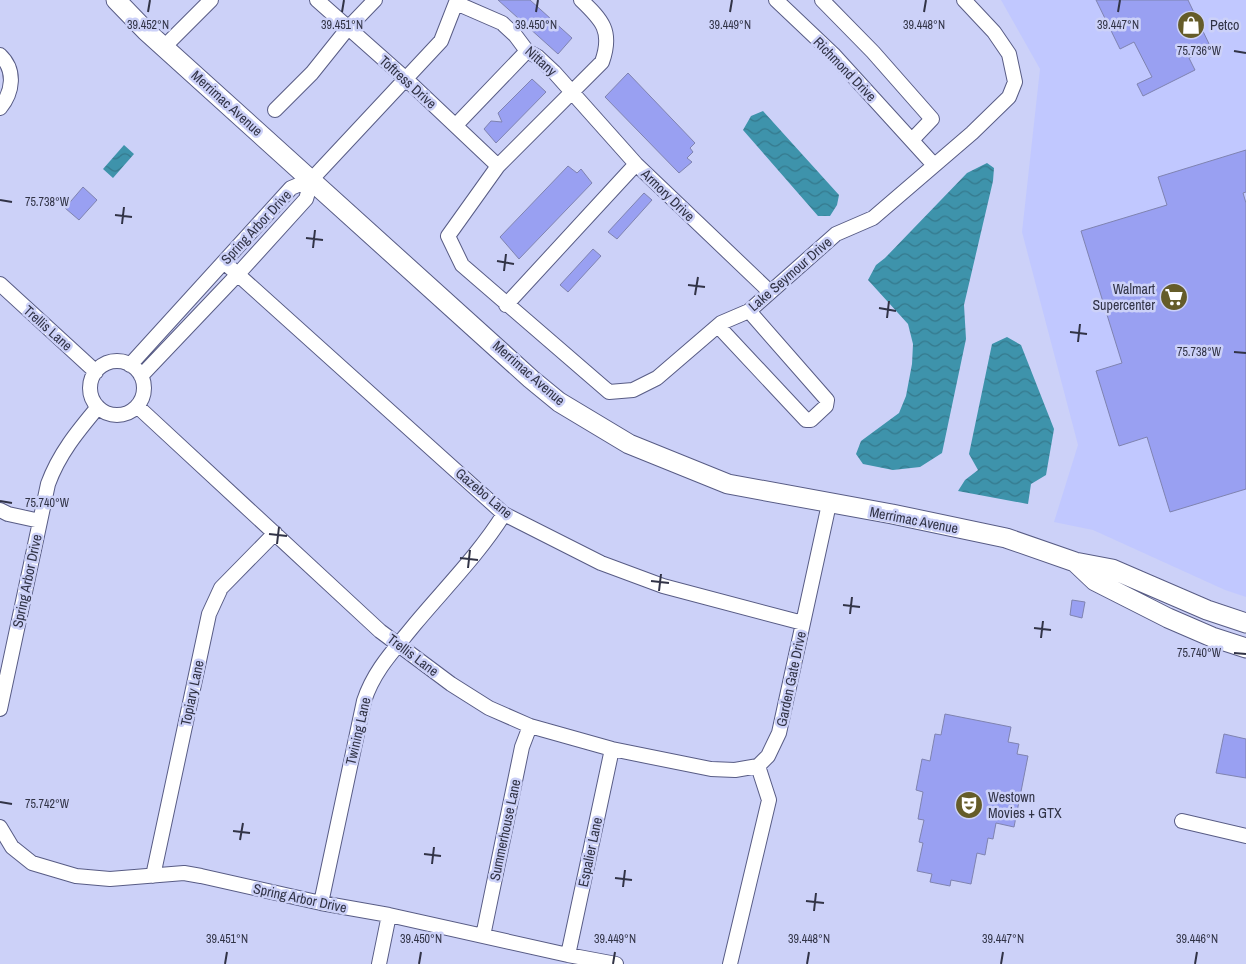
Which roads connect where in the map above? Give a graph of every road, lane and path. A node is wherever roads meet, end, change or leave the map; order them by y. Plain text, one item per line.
1 (116, 0) edge
2 (211, 0) edge
3 (317, 0) edge
4 (375, 0) edge
5 (581, 0) edge
6 (776, 0) edge
7 (822, 0) edge
8 (964, 0) edge
9 (457, 2) edge
10 (348, 28) junction
11 (164, 47) junction
12 (527, 51) junction
13 (0, 55) edge
14 (406, 79) junction
15 (572, 91) junction
16 (0, 108) edge
17 (275, 110) dead end
18 (456, 125) junction
19 (912, 140) junction
20 (636, 164) junction
21 (934, 165) junction
22 (498, 166) junction
23 (312, 180) junction
24 (224, 262) junction
25 (238, 274) junction
26 (0, 284) edge
27 (770, 292) junction
28 (506, 304) junction
29 (748, 311) junction
30 (718, 326) junction
31 (130, 364) junction
32 (96, 372) junction
33 (141, 376) junction
34 (137, 406) junction
35 (98, 407) junction
36 (829, 504) junction
37 (0, 510) edge
38 (504, 514) junction
39 (40, 522) junction
40 (275, 533) junction
41 (1075, 562) junction
42 (803, 623) junction
43 (1246, 623) edge
44 (398, 644) junction
45 (1246, 648) edge
46 (2, 695) edge
47 (0, 709) edge
48 (530, 726) junction
49 (612, 749) junction
50 (758, 766) junction
51 (1182, 821) dead end
52 (2, 835) edge
53 (1246, 836) edge
54 (153, 876) junction
55 (321, 903) junction
56 (389, 915) junction
57 (483, 936) junction
58 (568, 955) junction
59 (379, 964) edge
60 (616, 964) edge
61 (730, 964) edge

1 - 11 street, Merrimac Avenue
2 - 11 street
3 - 10 street, Toftress Drive
4 - 10 street
5 - 15 street, Lake Seymour Drive
6 - 19 street, Richmond Drive
7 - 19 street
8 - 21 street, Lake Seymour Drive
9 - 12 street, Nittany
9 - 14 street
10 - 14 street, Toftress Drive
10 - 17 street
11 - 23 street, Merrimac Avenue
12 - 15 street, Nittany
12 - 18 street
13 - 16 street
14 - 18 street, Toftress Drive
14 - 23 street
15 - 20 street, Armory Drive
15 - 22 street, Lake Seymour Drive
18 - 22 street, Toftress Drive
19 - 21 street, Richmond Drive
20 - 27 street, Armory Drive
20 - 28 street
21 - 27 street, Lake Seymour Drive
22 - 28 street, Lake Seymour Drive
23 - 24 street, Spring Arbor Drive
23 - 25 street, Spring Arbor Drive
23 - 36 street, Merrimac Avenue
24 - 25 street, Gazebo Lane
24 - 31 street, Spring Arbor Drive
25 - 33 street, Spring Arbor Drive
25 - 38 street, Gazebo Lane
26 - 32 street, Trellis Lane
27 - 29 street, Lake Seymour Drive
28 - 30 street, Lake Seymour Drive
29 - 30 street, Lake Seymour Drive
29 - 30 street
31 - 32 street
31 - 33 street
32 - 35 street
33 - 34 street
34 - 35 street
34 - 40 street, Trellis Lane
35 - 39 street, Spring Arbor Drive
36 - 41 street, Merrimac Avenue
36 - 42 street, Garden Gate Drive
37 - 39 street
38 - 42 street, Gazebo Lane
38 - 44 street, Twining Lane
39 - 46 street, Spring Arbor Drive
40 - 44 street, Trellis Lane
40 - 54 street, Topiary Lane
41 - 43 street, Merrimac Avenue
41 - 45 street, Merrimac Avenue
42 - 50 street, Garden Gate Drive
44 - 48 street, Trellis Lane
44 - 55 street, Twining Lane
46 - 47 street, Spring Arbor Drive
48 - 49 street, Trellis Lane
48 - 57 street, Summerhouse Lane
49 - 50 street, Trellis Lane
49 - 58 street, Espalier Lane
50 - 61 street
51 - 53 street
52 - 54 street, Spring Arbor Drive
54 - 55 street, Spring Arbor Drive
55 - 56 street, Spring Arbor Drive
56 - 57 street, Spring Arbor Drive
56 - 59 street
57 - 58 street, Spring Arbor Drive
58 - 60 street, Spring Arbor Drive

